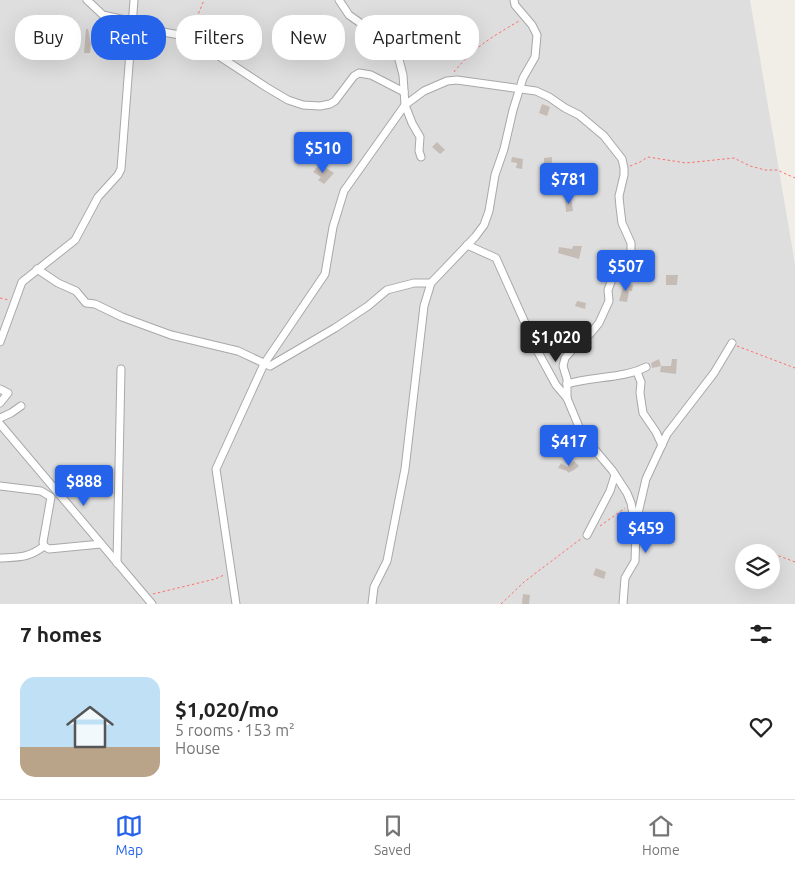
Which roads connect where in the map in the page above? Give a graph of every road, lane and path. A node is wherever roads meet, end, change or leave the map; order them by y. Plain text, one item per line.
1 (87, 0) edge
2 (134, 0) edge
3 (204, 0) edge
4 (339, 0) edge
5 (514, 0) edge
6 (103, 15) edge
7 (133, 15) edge
8 (198, 15) edge
9 (524, 16) junction
10 (129, 60) edge
11 (225, 60) edge
12 (447, 81) junction
13 (519, 89) junction
14 (404, 92) junction
15 (405, 105) junction
16 (421, 157) dead end
17 (624, 168) junction
18 (795, 178) edge
19 (467, 245) junction
20 (37, 269) junction
21 (431, 282) junction
22 (0, 342) edge
23 (732, 344) joint
24 (264, 364) junction
25 (646, 367) dead end
26 (795, 368) edge
27 (121, 370) dead end
28 (638, 372) junction
29 (567, 384) junction
30 (0, 389) edge
31 (567, 398) junction
32 (0, 403) edge
33 (21, 406) dead end
34 (0, 418) edge
35 (0, 424) edge
36 (662, 445) junction
37 (615, 475) junction
38 (0, 486) edge
39 (631, 504) junction
40 (636, 525) junction
41 (587, 535) junction
42 (101, 544) junction
43 (44, 546) junction
44 (780, 556) edge
45 (0, 558) edge
46 (795, 562) edge
47 (117, 563) junction
48 (231, 571) junction
49 (145, 596) junction
50 (152, 604) edge
51 (236, 604) edge
52 (372, 604) edge
53 (501, 604) edge
54 (623, 604) edge

1 - 6 street
2 - 7 street
3 - 8 path
4 - 14 street
5 - 9 street
9 - 12 path
9 - 13 street
10 - 20 street
11 - 14 street
12 - 13 street
12 - 15 street
13 - 17 street
13 - 19 street
14 - 15 street
15 - 16 street
15 - 24 street
17 - 18 path
17 - 29 street
19 - 21 street
19 - 31 street
20 - 22 street
20 - 24 street
21 - 24 street
21 - 52 street
23 - 26 path
23 - 36 street
24 - 48 street
25 - 28 street
27 - 47 street
28 - 29 street
28 - 36 street
29 - 31 street
30 - 32 street
31 - 37 street
33 - 34 street
35 - 42 street
36 - 40 street
37 - 39 street
37 - 41 street
38 - 43 street
39 - 40 street
39 - 41 path
40 - 54 street
41 - 53 path
42 - 43 street
42 - 47 street
43 - 45 street
44 - 46 path
47 - 49 street
48 - 49 path
48 - 51 street
49 - 50 street

